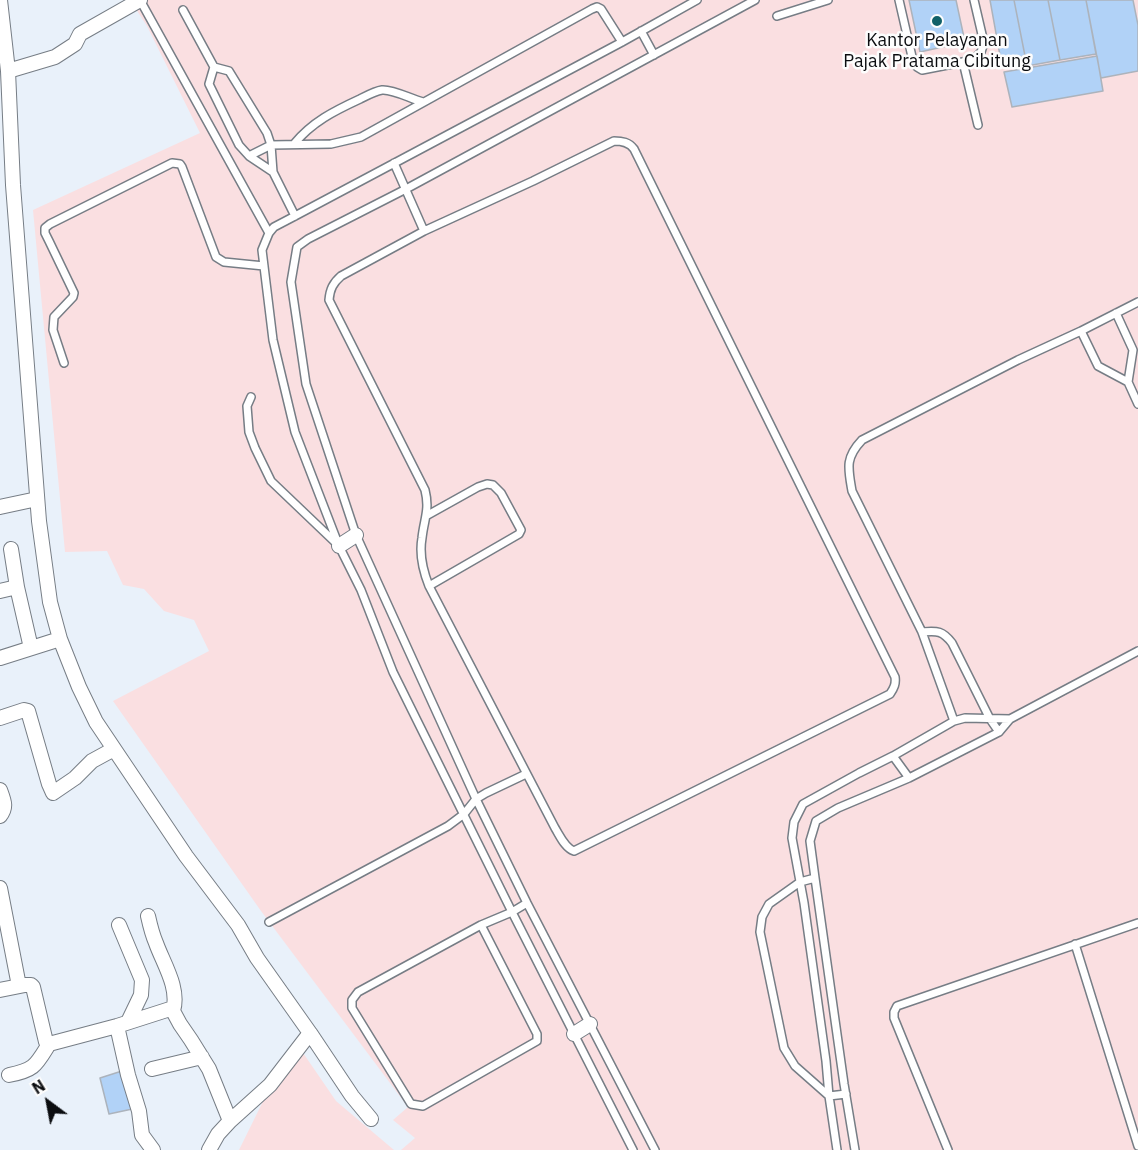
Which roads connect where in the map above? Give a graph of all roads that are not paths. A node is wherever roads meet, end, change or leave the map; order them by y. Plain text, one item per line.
1 (0, 0) edge
2 (140, 0) edge
3 (698, 0) edge
4 (755, 0) edge
5 (828, 0) edge
6 (899, 0) edge
7 (974, 0) edge
8 (183, 10) dead end
9 (777, 16) dead end
10 (641, 31) junction
11 (622, 42) junction
12 (654, 55) junction
13 (963, 62) junction
14 (214, 67) junction
15 (8, 71) junction
16 (423, 102) junction
17 (978, 125) dead end
18 (294, 144) junction
19 (270, 145) junction
20 (249, 156) junction
21 (394, 163) junction
22 (273, 172) junction
23 (406, 189) junction
24 (295, 216) junction
25 (424, 231) junction
26 (269, 233) junction
27 (264, 266) junction
28 (1138, 302) edge
29 (1116, 313) junction
30 (1081, 331) junction
31 (64, 363) dead end
32 (1128, 382) junction
33 (251, 397) dead end
34 (1138, 404) edge
35 (37, 499) junction
36 (0, 507) edge
37 (426, 516) junction
38 (356, 535) junction
39 (339, 546) junction
40 (11, 549) dead end
41 (429, 586) junction
42 (17, 587) junction
43 (0, 591) edge
44 (922, 632) junction
45 (60, 639) junction
46 (31, 648) junction
47 (1138, 651) edge
48 (0, 658) edge
49 (0, 718) edge
50 (990, 719) junction
51 (1010, 719) junction
52 (954, 721) junction
53 (999, 732) junction
54 (114, 749) junction
55 (893, 756) junction
56 (526, 774) junction
57 (909, 778) junction
58 (0, 790) edge
59 (476, 799) junction
60 (464, 814) junction
61 (0, 816) edge
62 (815, 878) junction
63 (800, 882) junction
64 (0, 888) edge
65 (527, 903) junction
66 (512, 912) junction
67 (148, 916) dead end
68 (269, 922) dead end
69 (1138, 923) edge
70 (119, 925) dead end
71 (481, 925) junction
72 (1075, 944) junction
73 (19, 986) junction
74 (0, 990) edge
75 (173, 1011) junction
76 (123, 1024) junction
77 (590, 1024) junction
78 (309, 1033) junction
79 (574, 1034) junction
80 (49, 1044) junction
81 (202, 1057) junction
82 (152, 1069) dead end
83 (9, 1075) dead end
84 (846, 1094) junction
85 (829, 1096) junction
86 (371, 1119) dead end
87 (230, 1120) junction
88 (1138, 1146) edge
89 (153, 1150) edge
90 (209, 1150) edge
91 (633, 1150) edge
92 (655, 1150) edge
93 (837, 1150) edge
94 (855, 1150) edge
95 (948, 1150) edge

1 - 15 street
2 - 15 street
2 - 26 lane
3 - 10 lane
4 - 12 lane
5 - 9 lane
6 - 13 lane
7 - 13 lane
8 - 14 lane
10 - 11 lane
10 - 12 lane
11 - 16 lane
11 - 21 lane
12 - 23 lane
13 - 17 lane
14 - 19 lane
14 - 20 lane
15 - 35 street
16 - 18 lane
16 - 18 lane
18 - 19 lane
19 - 20 lane
19 - 22 lane
20 - 22 lane
21 - 23 lane
21 - 24 lane
22 - 24 lane
23 - 25 lane
23 - 38 lane
24 - 26 lane
25 - 37 lane
25 - 56 lane
26 - 27 lane
27 - 31 lane
27 - 39 lane
28 - 29 lane
29 - 30 lane
29 - 32 lane
30 - 32 lane
30 - 44 lane
32 - 34 lane
33 - 39 lane
35 - 36 street
35 - 45 street
37 - 41 lane
37 - 41 lane
38 - 39 street
38 - 59 lane
39 - 60 lane
40 - 42 street
41 - 56 lane
42 - 43 street
42 - 46 street
44 - 50 lane
44 - 52 lane
45 - 46 street
45 - 54 street
46 - 48 street
47 - 51 lane
49 - 54 street
50 - 51 lane
50 - 52 lane
50 - 53 lane
51 - 53 lane
52 - 55 lane
53 - 57 lane
54 - 78 street
55 - 57 lane
55 - 63 lane
56 - 59 lane
57 - 62 lane
58 - 61 street
59 - 60 lane
59 - 65 lane
60 - 66 lane
60 - 68 lane
62 - 63 lane
62 - 84 lane
63 - 85 lane
63 - 85 lane
64 - 73 street
65 - 66 lane
65 - 77 lane
66 - 71 lane
66 - 79 lane
67 - 75 street
69 - 72 lane
70 - 76 street
71 - 71 lane
72 - 88 lane
72 - 95 lane
73 - 74 street
73 - 80 street
75 - 76 street
75 - 81 street
76 - 80 street
76 - 89 street
77 - 79 street
77 - 92 lane
78 - 86 street
78 - 87 street
79 - 91 lane
80 - 83 street
81 - 82 street
81 - 87 street
84 - 85 lane
84 - 94 lane
85 - 93 lane
87 - 90 street

